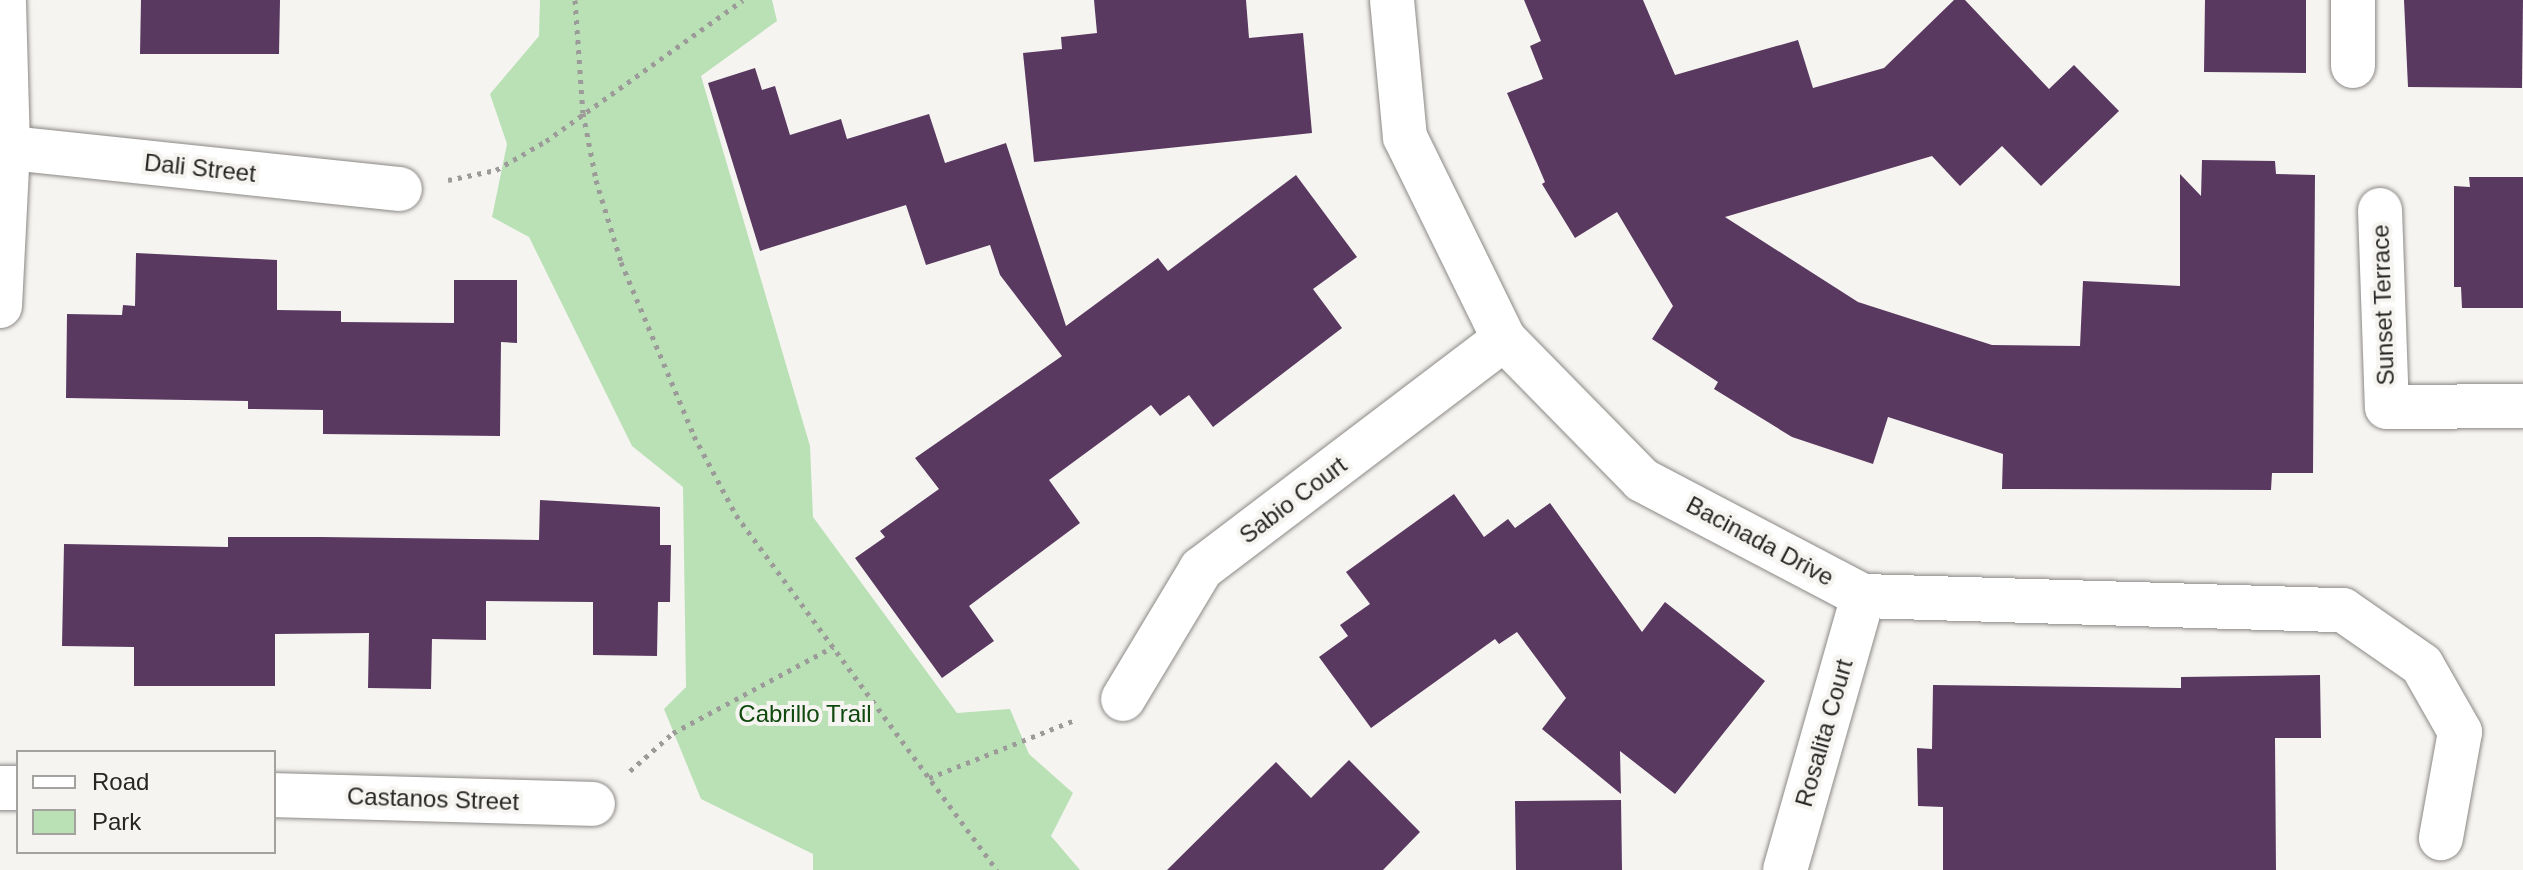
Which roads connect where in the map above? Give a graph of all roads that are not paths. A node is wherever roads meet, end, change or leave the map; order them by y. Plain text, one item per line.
1 (4, 0) edge
2 (1392, 0) edge
3 (2353, 0) edge
4 (2353, 66) dead end
5 (4, 147) edge
6 (400, 189) road end
7 (2380, 210) dead end
8 (0, 306) edge
9 (1504, 339) junction
10 (2523, 406) edge
11 (1863, 596) junction
12 (1123, 699) road end
13 (276, 795) edge
14 (593, 804) road end
15 (2441, 838) dead end
16 (1785, 870) edge

1 - 5 street
2 - 9 street, Bacinada Drive
3 - 4 street
5 - 6 street, Dali Street
5 - 8 street
7 - 10 street, Sunset Terrace
9 - 11 street, Bacinada Drive
9 - 12 street, Sabio Court
11 - 15 street, Bacinada Drive
11 - 16 street, Rosalita Court
13 - 14 street, Castanos Street

